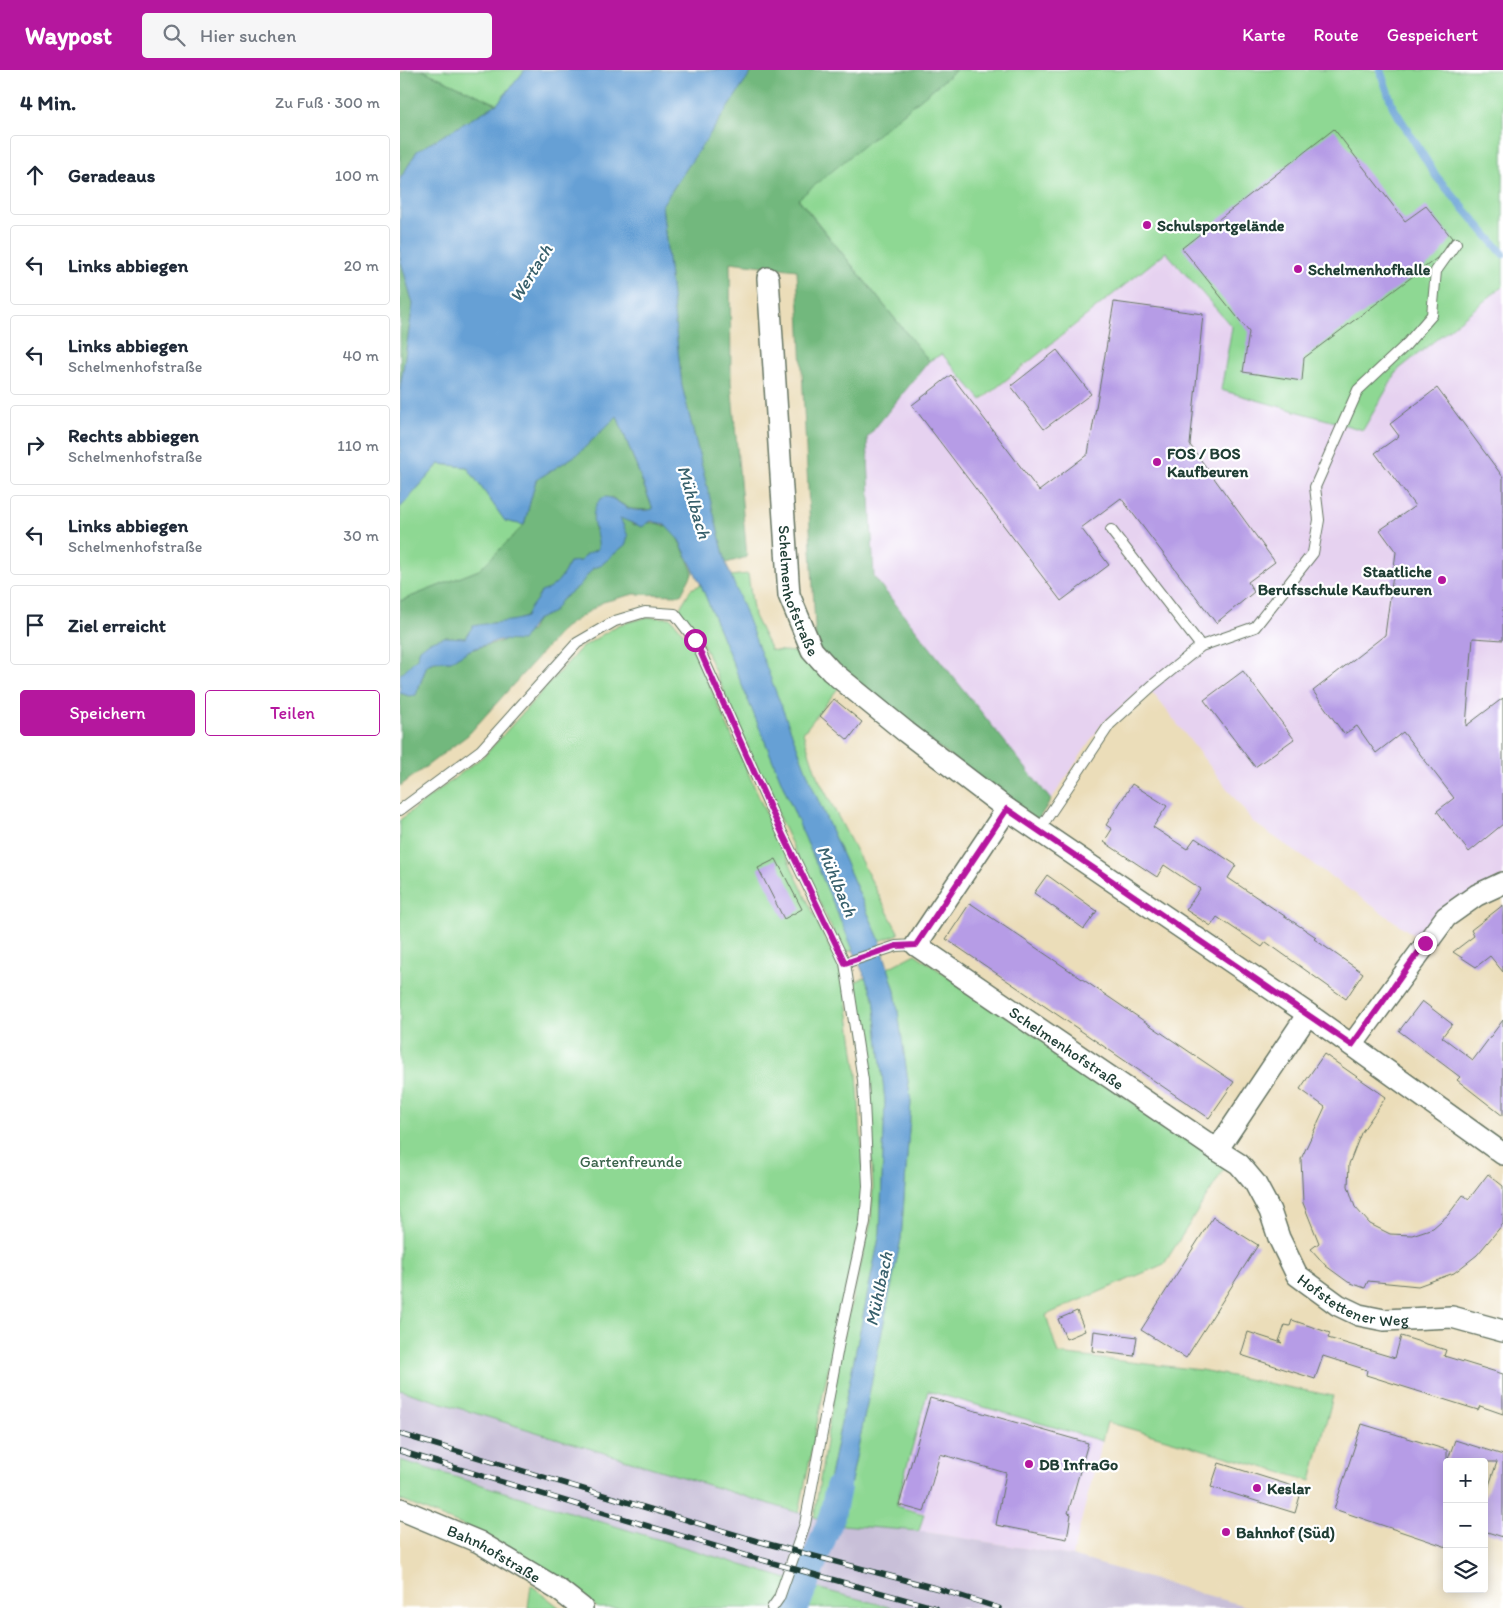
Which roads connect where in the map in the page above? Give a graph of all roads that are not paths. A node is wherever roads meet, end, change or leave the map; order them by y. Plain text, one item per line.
1 (1456, 243) dead end
2 (768, 278) dead end
3 (1111, 530) dead end
4 (1201, 646) junction
5 (1007, 809) junction
6 (400, 810) edge
7 (1039, 830) junction
8 (1503, 883) edge
9 (906, 946) junction
10 (845, 963) junction
11 (1308, 1014) junction
12 (1352, 1045) junction
13 (1217, 1150) junction
14 (1503, 1154) edge
15 (1503, 1331) edge
16 (400, 1509) edge
17 (582, 1608) edge
18 (772, 1608) edge

1 - 4 lane
2 - 5 street, Schelmenhofstraße
3 - 4 lane
4 - 7 lane
5 - 7 street, Schelmenhofstraße
5 - 9 street
6 - 10 lane
7 - 11 street, Schelmenhofstraße
8 - 12 street
9 - 10 lane
9 - 13 street, Schelmenhofstraße
10 - 18 lane
11 - 12 street, Schelmenhofstraße
11 - 13 street
12 - 14 street, Schelmenhofstraße
13 - 15 street, Hofstettener Weg
16 - 17 street, Bahnhofstraße

